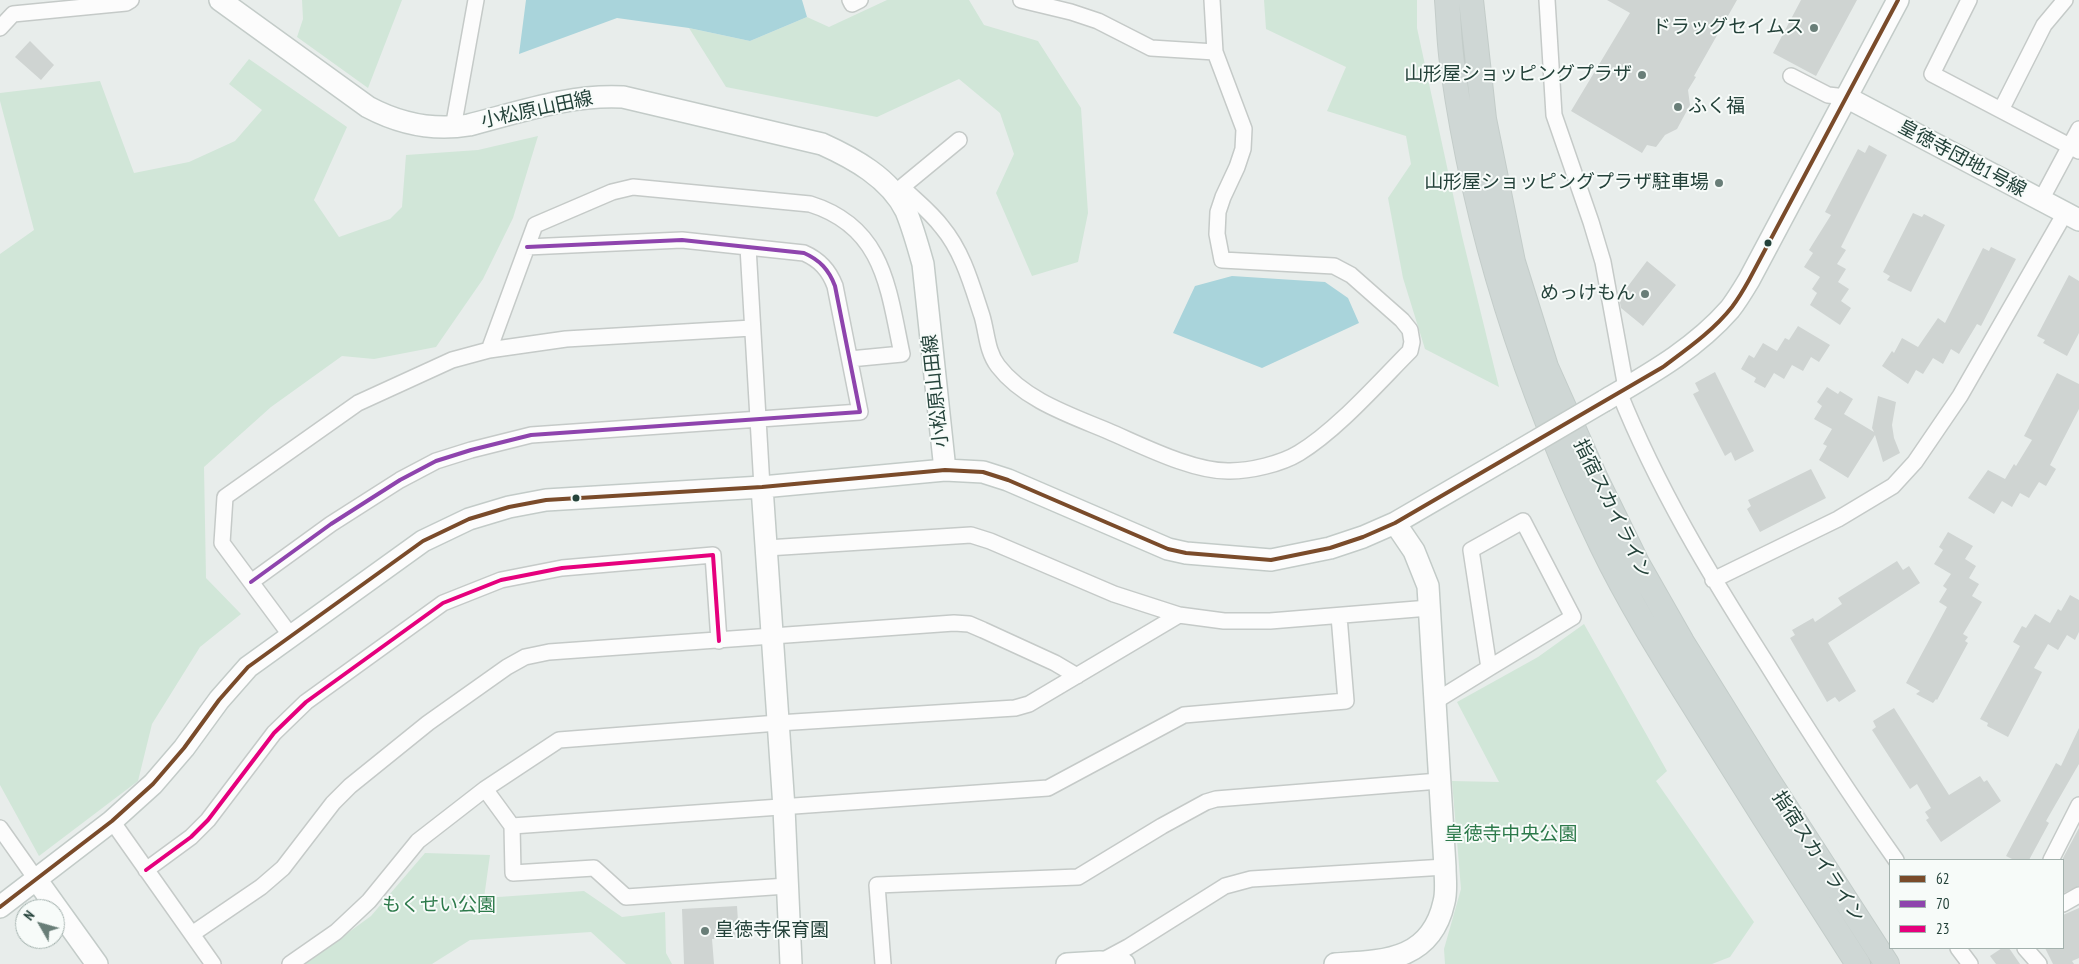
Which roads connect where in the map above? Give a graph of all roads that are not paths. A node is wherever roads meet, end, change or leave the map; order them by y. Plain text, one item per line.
1 (131, 0) edge
2 (220, 0) edge
3 (476, 0) edge
4 (850, 0) edge
5 (860, 0) edge
6 (1021, 0) edge
7 (1212, 0) edge
8 (1447, 0) edge
9 (1471, 0) edge
10 (1547, 0) edge
11 (1898, 0) edge
12 (1969, 0) edge
13 (2065, 0) edge
14 (0, 28) edge
15 (1215, 52) junction
16 (1791, 76) dead end
17 (1846, 98) junction
18 (2001, 110) junction
19 (453, 128) junction
20 (2079, 129) edge
21 (959, 140) dead end
22 (2074, 149) edge
23 (897, 190) junction
24 (2040, 200) junction
25 (2072, 217) edge
26 (527, 247) junction
27 (748, 247) junction
28 (752, 328) junction
29 (489, 350) junction
30 (850, 359) junction
31 (1616, 394) junction
32 (758, 419) junction
33 (944, 470) junction
34 (762, 487) junction
35 (1395, 523) junction
36 (767, 548) junction
37 (1713, 580) junction
38 (251, 582) junction
39 (1429, 608) junction
40 (1179, 615) junction
41 (1339, 616) junction
42 (291, 636) junction
43 (773, 636) junction
44 (719, 641) junction
45 (1489, 668) junction
46 (1076, 676) junction
47 (1434, 702) junction
48 (778, 723) junction
49 (1440, 781) junction
50 (485, 789) junction
51 (2079, 805) edge
52 (784, 808) junction
53 (112, 821) junction
54 (512, 826) junction
55 (0, 828) edge
56 (1895, 859) edge
57 (2052, 859) edge
58 (1445, 867) junction
59 (146, 870) junction
60 (36, 879) junction
61 (788, 886) junction
62 (2079, 895) edge
63 (2064, 903) edge
64 (0, 907) edge
65 (192, 934) junction
66 (1959, 949) edge
67 (2026, 949) edge
68 (1100, 962) junction
69 (97, 964) edge
70 (213, 964) edge
71 (290, 964) edge
72 (791, 964) edge
73 (883, 964) edge
74 (1067, 964) edge
75 (1124, 964) edge
76 (1335, 964) edge
77 (1858, 964) edge
78 (1887, 964) edge
79 (1970, 964) edge
80 (2039, 964) edge

1 - 14 street
2 - 19 street, 小松原山田線
3 - 19 street
4 - 5 street
6 - 15 street
7 - 15 street
8 - 77 main road, 指宿スカイライン
9 - 78 main road, 指宿スカイライン
10 - 31 street
11 - 17 street, 小松原山田線
12 - 18 street
13 - 18 street
15 - 23 street
16 - 17 street
17 - 24 street, 皇徳寺団地1号線
17 - 31 street, 小松原山田線
18 - 22 street
19 - 23 street, 小松原山田線
20 - 22 street
21 - 23 street
22 - 24 street
23 - 33 street, 小松原山田線
24 - 25 street, 皇徳寺団地1号線
25 - 37 street
26 - 27 street
26 - 29 street
26 - 30 street
27 - 28 street
27 - 30 street
28 - 29 street
28 - 32 street
29 - 38 street
30 - 32 street
31 - 35 street, 小松原山田線, bridge
31 - 37 street
32 - 34 street
32 - 38 street
33 - 34 street
33 - 35 street, 小松原山田線
34 - 36 street
34 - 42 street
35 - 39 street
36 - 40 street
36 - 43 street
37 - 56 street
38 - 42 street
39 - 41 street
39 - 47 street
40 - 41 street
40 - 46 street
41 - 52 street
42 - 53 street
43 - 44 street
43 - 46 street
43 - 48 street
44 - 59 street
44 - 65 street
45 - 45 street
45 - 47 street
46 - 48 street
47 - 49 street
48 - 50 street
48 - 52 street
49 - 58 street
49 - 73 street
50 - 54 street
50 - 71 street
51 - 57 street
52 - 54 street
52 - 61 street
53 - 59 street
53 - 60 street
54 - 61 street
55 - 60 street
58 - 68 street
58 - 76 street
59 - 65 street
60 - 64 street
60 - 69 street
61 - 72 street
62 - 63 street
65 - 70 street
66 - 79 street
67 - 80 street
68 - 74 street
68 - 75 street

